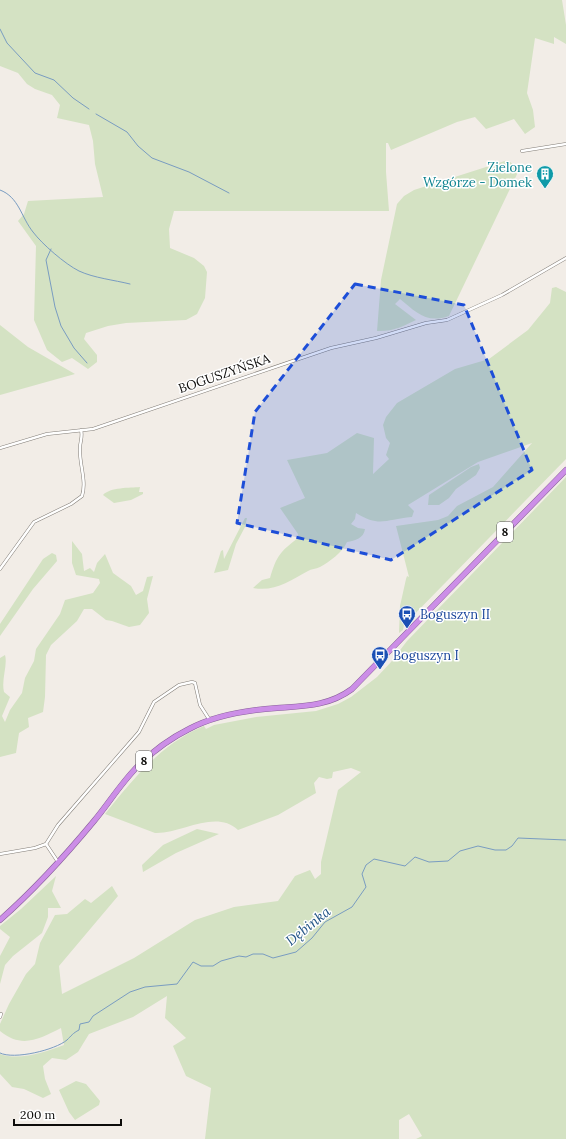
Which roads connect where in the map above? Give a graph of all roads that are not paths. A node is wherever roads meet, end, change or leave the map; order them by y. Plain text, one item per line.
1 (566, 144) edge
2 (522, 151) dead end
3 (566, 258) edge
4 (81, 430) junction
5 (0, 448) edge
6 (566, 470) edge
7 (0, 569) edge
8 (209, 720) junction
9 (46, 844) junction
10 (0, 854) edge
11 (58, 862) junction
12 (0, 920) edge

1 - 2 street
3 - 4 street, BOGUSZYŃSKA
4 - 5 street, BOGUSZYŃSKA
4 - 7 street
6 - 8 highway, 8
8 - 9 street
8 - 11 highway, 8
9 - 10 street
9 - 11 street
11 - 12 highway, 8

